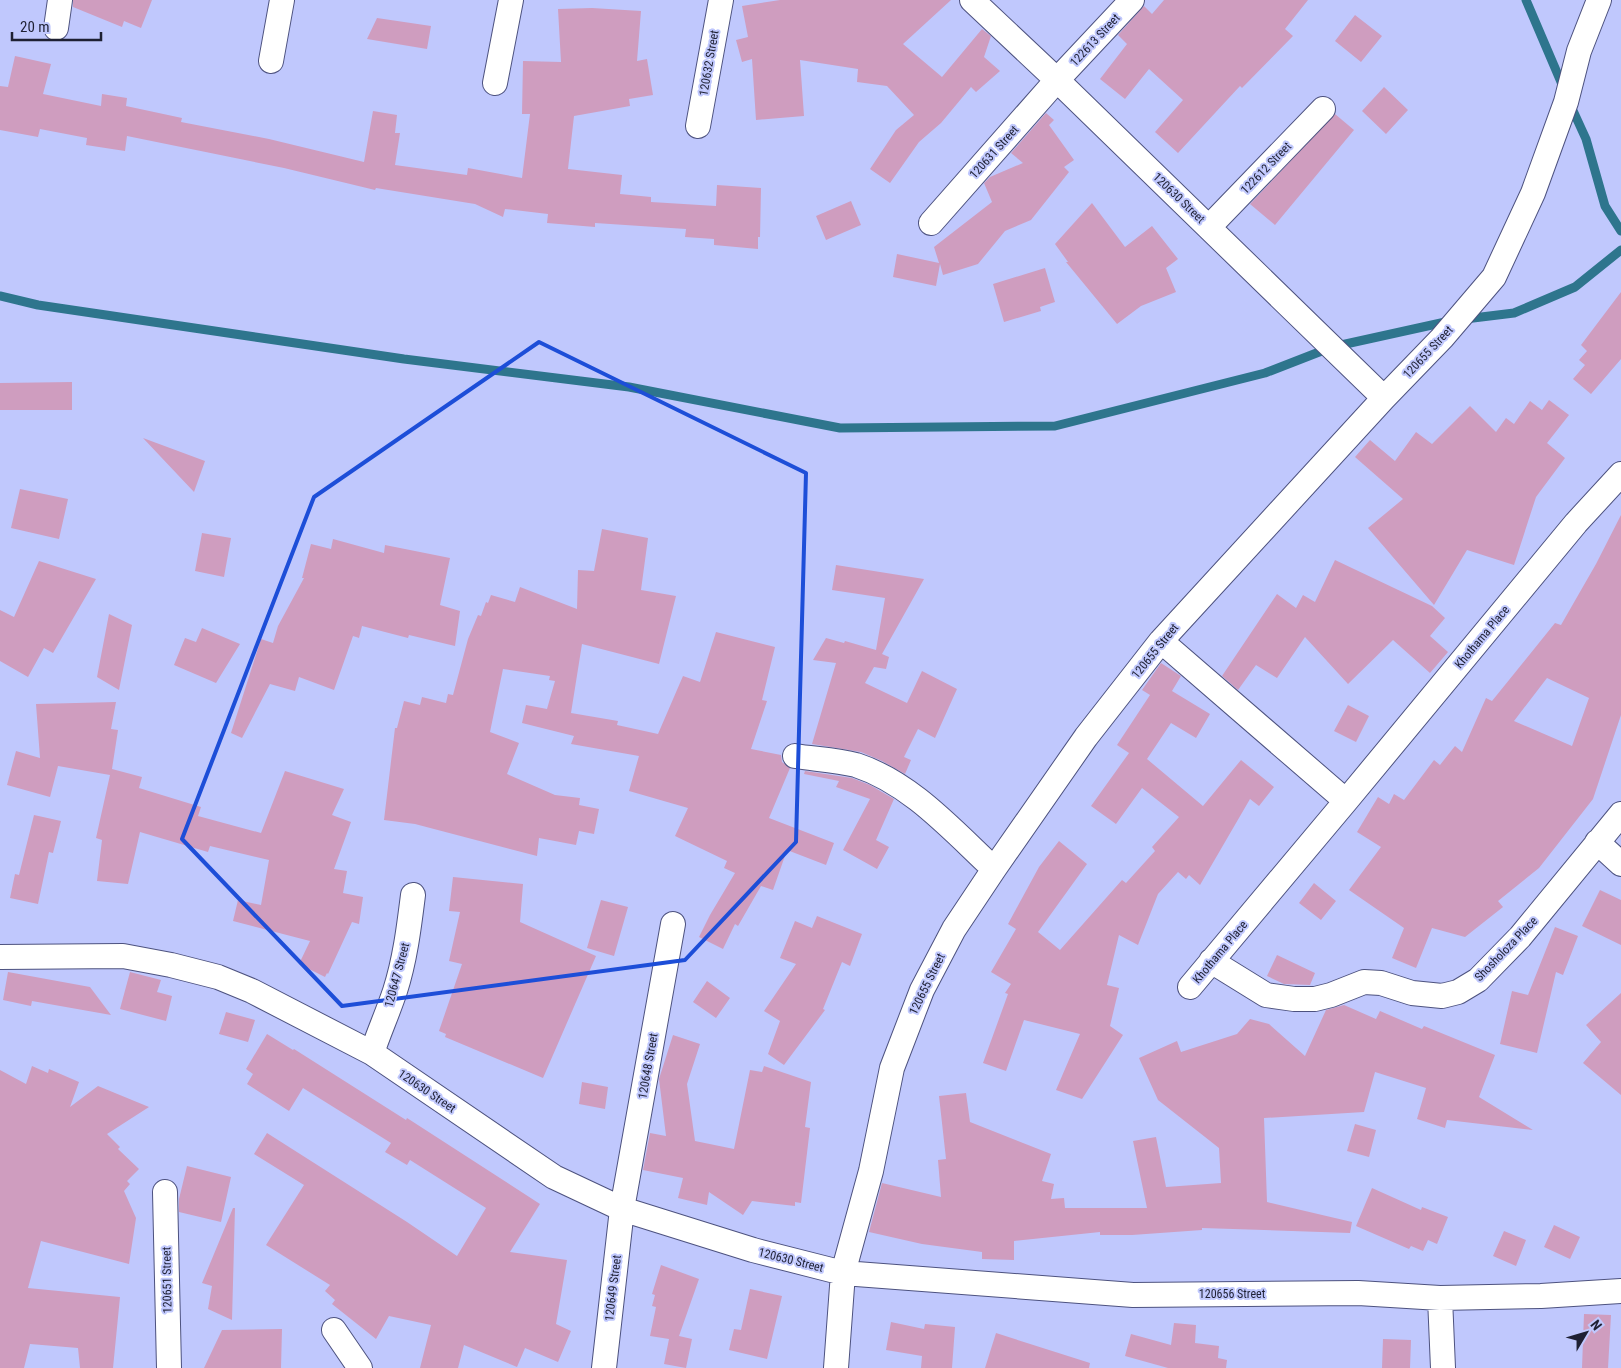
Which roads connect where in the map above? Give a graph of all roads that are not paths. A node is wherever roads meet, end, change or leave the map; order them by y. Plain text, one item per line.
1 (60, 0) edge
2 (282, 0) edge
3 (511, 0) edge
4 (721, 0) edge
5 (972, 0) edge
6 (1132, 0) edge
7 (1599, 0) edge
8 (56, 28) dead end
9 (271, 61) dead end
10 (1057, 80) junction
11 (495, 83) dead end
12 (1323, 109) dead end
13 (698, 126) dead end
14 (931, 223) dead end
15 (1209, 227) junction
16 (1384, 398) junction
17 (1621, 474) edge
18 (1161, 641) junction
19 (795, 756) dead end
20 (1346, 801) junction
21 (1621, 814) edge
22 (1597, 842) junction
23 (1621, 864) edge
24 (994, 868) junction
25 (413, 895) dead end
26 (673, 924) dead end
27 (0, 957) edge
28 (1211, 962) junction
29 (1190, 987) dead end
30 (372, 1053) junction
31 (166, 1192) dead end
32 (622, 1209) junction
33 (843, 1273) junction
34 (1621, 1291) edge
35 (1440, 1298) junction
36 (334, 1330) dead end
37 (169, 1368) edge
38 (360, 1368) edge
39 (604, 1368) edge
40 (836, 1368) edge
41 (1443, 1368) edge

1 - 8 street
2 - 9 street
3 - 11 street
4 - 13 street, 120632 Street
5 - 10 street, 120630 Street
6 - 10 street, 122613 Street
7 - 16 street, 120655 Street
10 - 14 street, 120631 Street
10 - 15 street, 120630 Street
12 - 15 street, 122612 Street
15 - 16 street, 120630 Street
16 - 18 street, 120655 Street
17 - 20 street, Khothama Place
18 - 20 street
18 - 24 street, 120655 Street
19 - 24 street
20 - 28 street, Khothama Place
21 - 22 street, Shosholoza Place
22 - 23 street
22 - 28 street, Shosholoza Place
24 - 33 street, 120655 Street
25 - 30 street, 120647 Street
26 - 32 street, 120648 Street
27 - 30 street, 120630 Street
28 - 29 street, Khothama Place
30 - 32 street, 120630 Street
31 - 37 street, 120651 Street
32 - 33 street, 120630 Street
32 - 39 street, 120649 Street
33 - 35 street, 120656 Street
33 - 40 street, 120655 Street
34 - 35 street, 120656 Street
35 - 41 street
36 - 38 street

